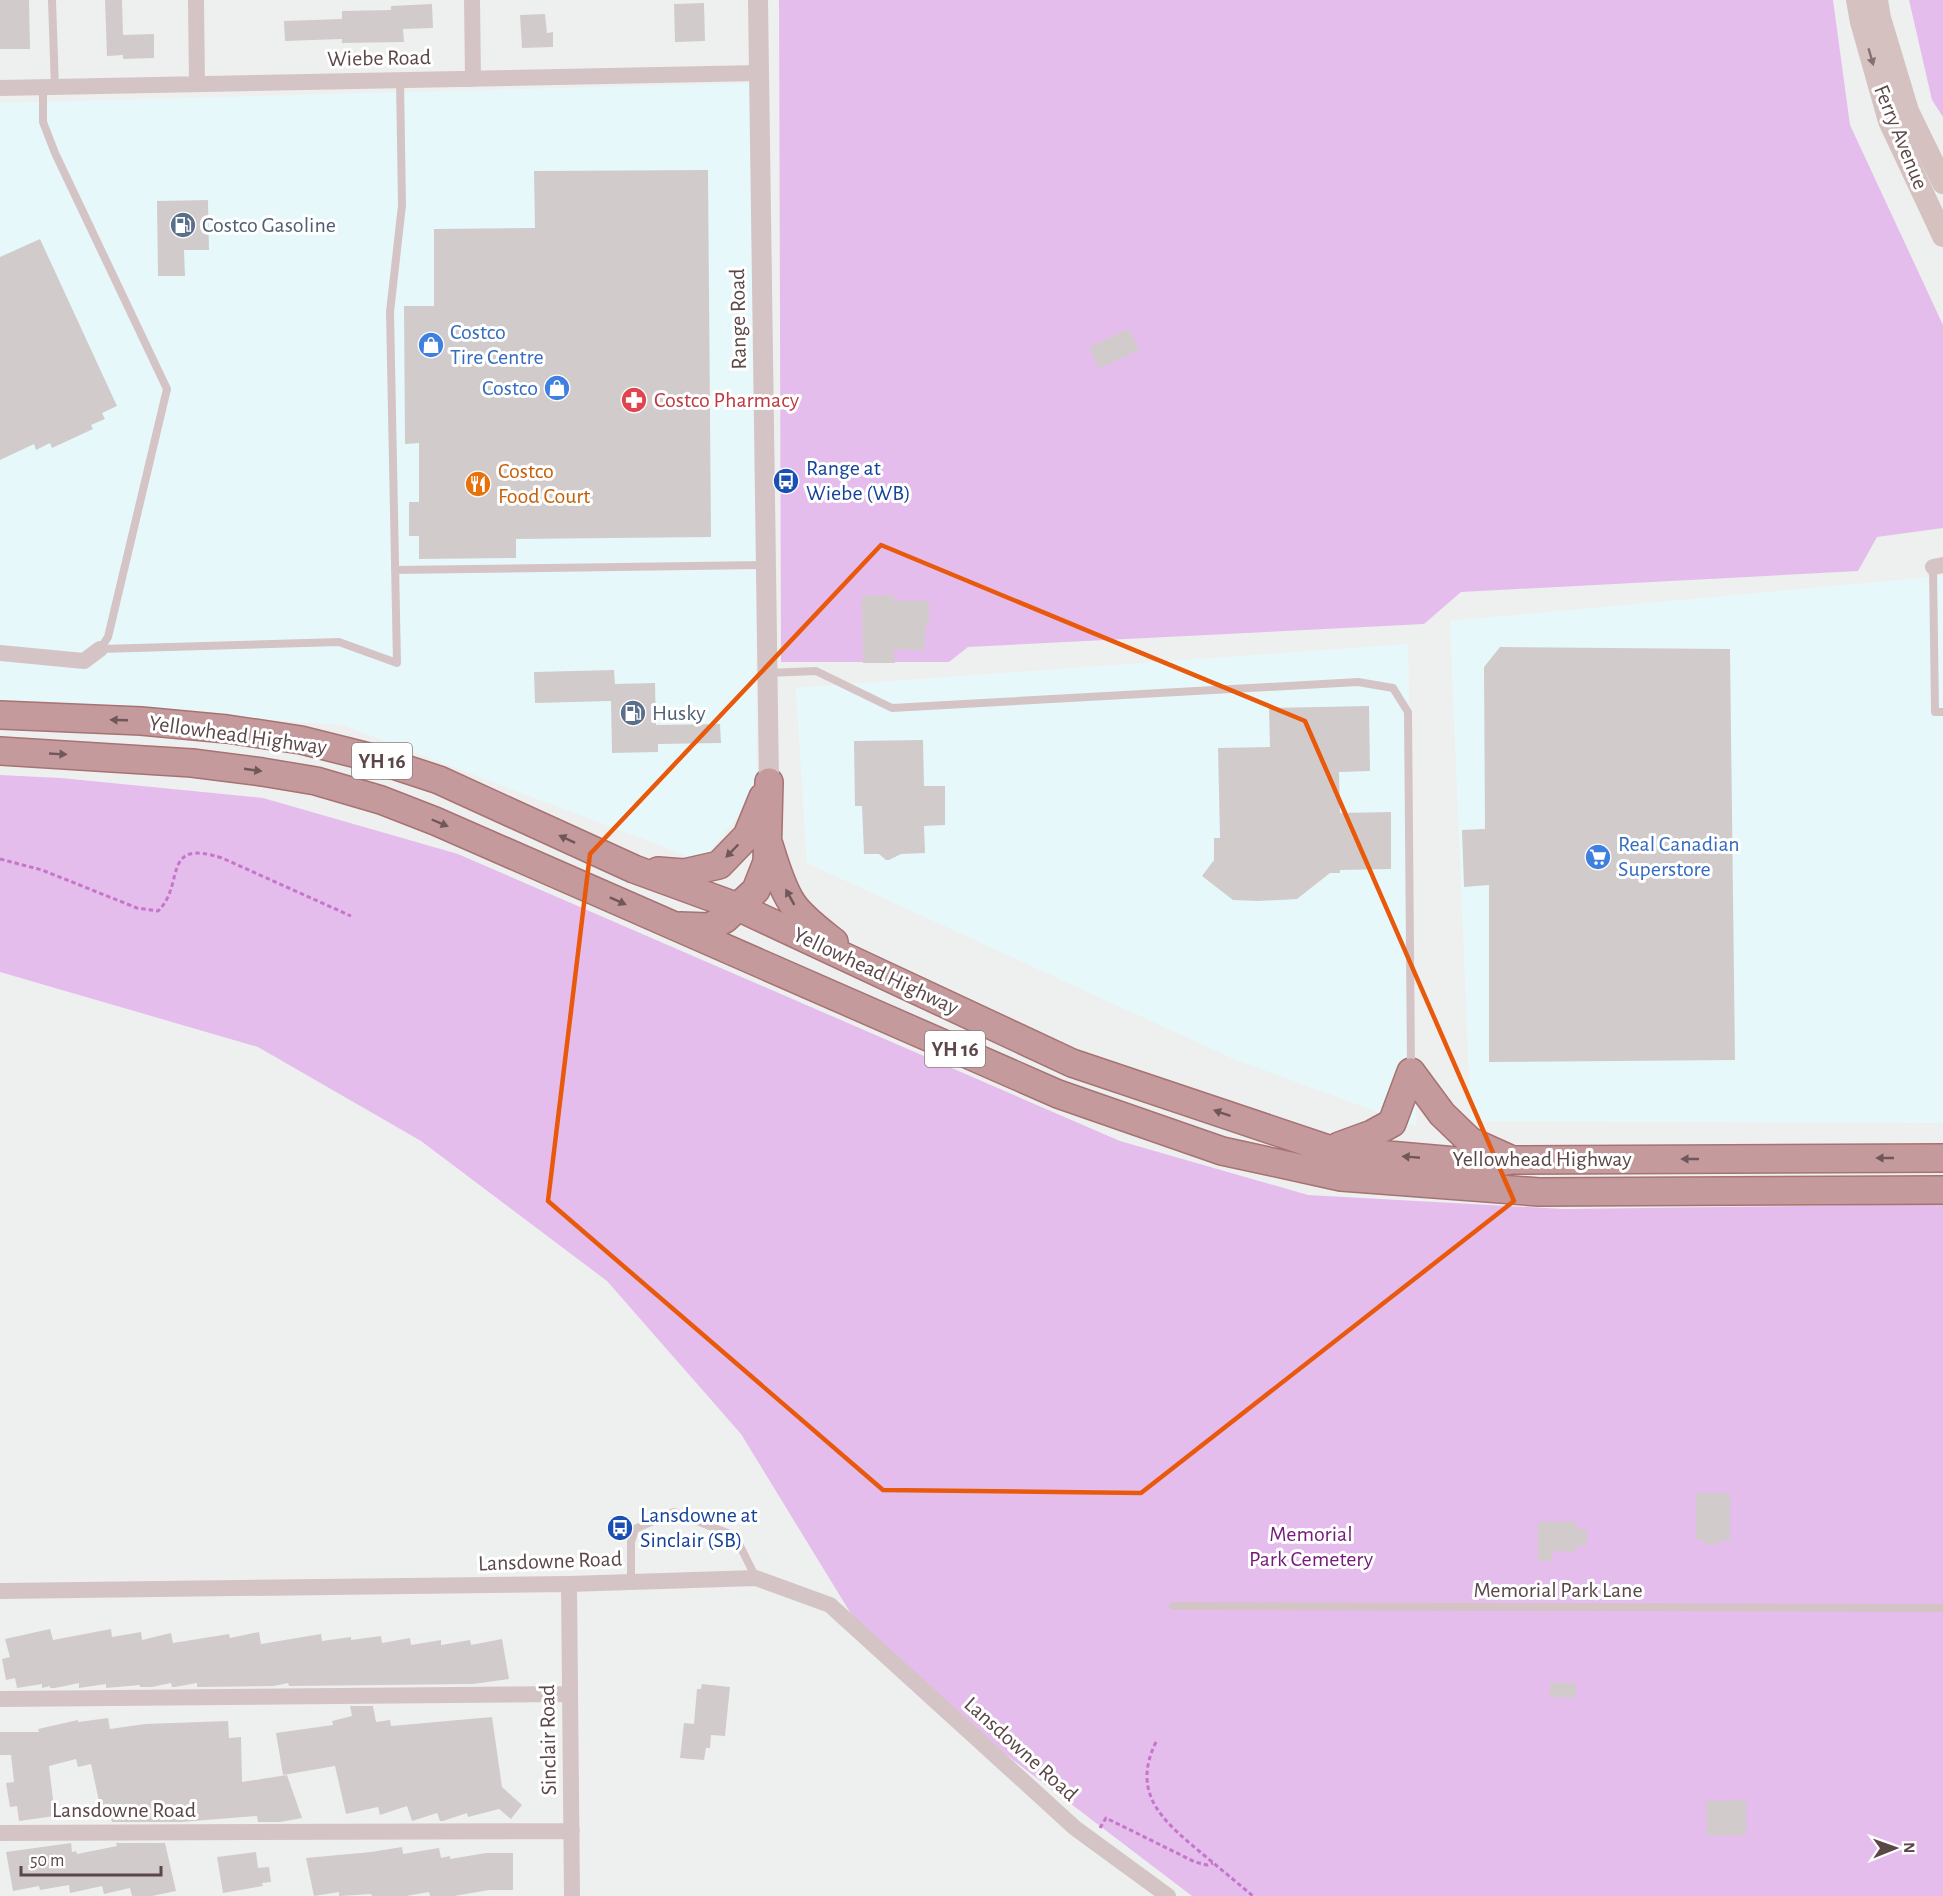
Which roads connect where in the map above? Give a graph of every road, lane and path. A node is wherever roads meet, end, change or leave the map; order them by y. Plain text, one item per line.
1 (52, 0) edge
2 (196, 0) edge
3 (472, 0) edge
4 (758, 0) edge
5 (1857, 0) edge
6 (1877, 0) edge
7 (758, 73) junction
8 (473, 79) junction
9 (400, 80) junction
10 (197, 84) junction
11 (0, 88) edge
12 (49, 88) junction
13 (1943, 183) edge
14 (1943, 236) edge
15 (766, 565) junction
16 (1938, 566) edge
17 (395, 570) junction
18 (100, 649) junction
19 (0, 653) edge
20 (768, 673) junction
21 (1943, 712) edge
22 (0, 715) edge
23 (0, 752) edge
24 (769, 782) junction
25 (767, 841) junction
26 (0, 859) edge
27 (634, 869) junction
28 (738, 907) junction
29 (351, 916) dead end
30 (675, 926) junction
31 (863, 965) junction
32 (1411, 1072) junction
33 (1330, 1150) junction
34 (1943, 1158) edge
35 (1511, 1160) junction
36 (1943, 1190) edge
37 (756, 1578) junction
38 (631, 1581) junction
39 (569, 1584) junction
40 (0, 1591) edge
41 (1173, 1606) dead end
42 (1943, 1608) edge
43 (570, 1695) junction
44 (0, 1699) edge
45 (1156, 1742) dead end
46 (572, 1831) junction
47 (0, 1833) edge
48 (1092, 1841) junction
49 (1213, 1863) junction
50 (572, 1896) edge
51 (1168, 1896) edge
52 (1253, 1896) edge

1 - 12 lane
2 - 10 street
3 - 8 street
4 - 7 street, Range Road
5 -> 14 main road, Ferry Avenue
6 - 13 main road, Ferry Avenue
7 - 8 street, Wiebe Road
7 - 15 street, Range Road
8 - 9 street, Wiebe Road
9 - 10 street, Wiebe Road
9 - 17 lane
10 - 12 street, Wiebe Road
11 - 12 street, Wiebe Road
12 - 18 lane
15 - 17 lane
15 - 20 street, Range Road
16 - 21 lane
17 - 18 lane
18 - 19 street
20 - 24 street, Range Road
20 - 32 lane
27 -> 22 highway, Yellowhead Highway / YH 16
23 -> 30 highway, Yellowhead Highway / YH 16
24 - 25 highway
24 -> 27 highway
25 - 28 highway
31 -> 25 highway
26 - 29 path
27 - 28 highway, Yellowhead Highway / YH 16
28 - 30 highway
28 - 31 highway, Yellowhead Highway / YH 16
30 - 36 highway, Yellowhead Highway / YH 16
33 -> 31 highway, Yellowhead Highway / YH 16
32 - 33 highway
32 - 35 highway
35 -> 33 highway, Yellowhead Highway / YH 16
34 -> 35 highway, Yellowhead Highway / YH 16
37 - 38 street, Lansdowne Road
37 - 38 lane
37 - 48 street, Lansdowne Road
38 - 39 street, Lansdowne Road
39 - 40 street, Lansdowne Road
39 - 43 street, Sinclair Road
41 - 42 lane, Memorial Park Lane
43 - 44 street
43 - 46 street, Sinclair Road
45 - 49 path
46 - 47 street, Lansdowne Road
46 - 50 street, Sinclair Road
48 - 49 path
48 - 51 street, Lansdowne Road
49 - 52 path

